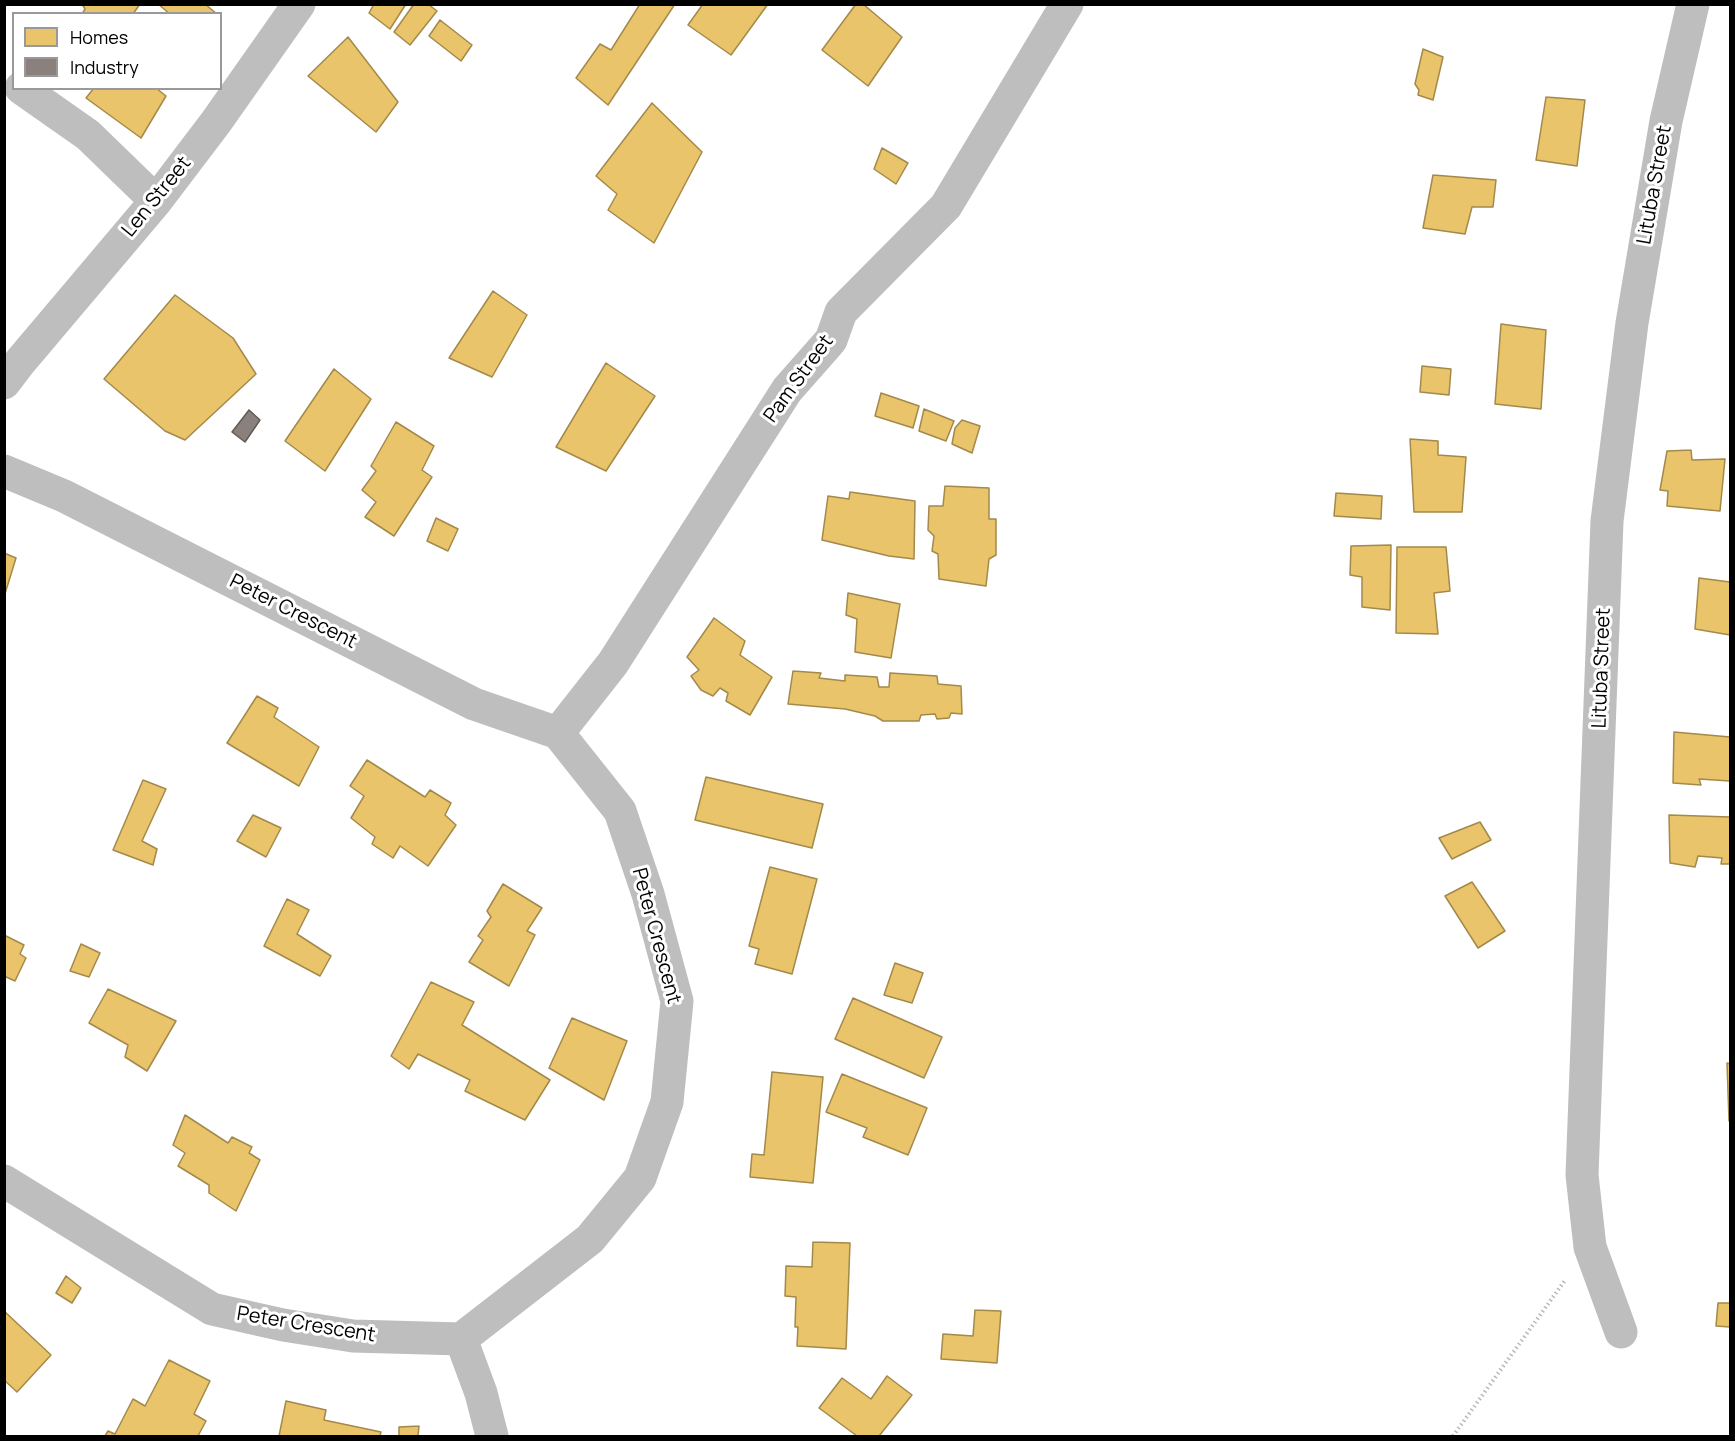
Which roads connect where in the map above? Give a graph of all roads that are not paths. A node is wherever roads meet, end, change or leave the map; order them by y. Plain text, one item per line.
1 (299, 4) edge
2 (1067, 4) edge
3 (1693, 4) edge
4 (24, 90) edge
5 (156, 201) junction
6 (4, 382) edge
7 (4, 471) edge
8 (558, 733) junction
9 (4, 1181) edge
10 (1621, 1332) dead end
11 (460, 1339) junction
12 (492, 1437) edge

1 - 5 street, Len Street
2 - 8 street, Pam Street
3 - 10 street, Lituba Street
4 - 5 street
5 - 6 street, Len Street
7 - 8 street, Peter Crescent
8 - 11 street, Peter Crescent
9 - 11 street, Peter Crescent
11 - 12 street

